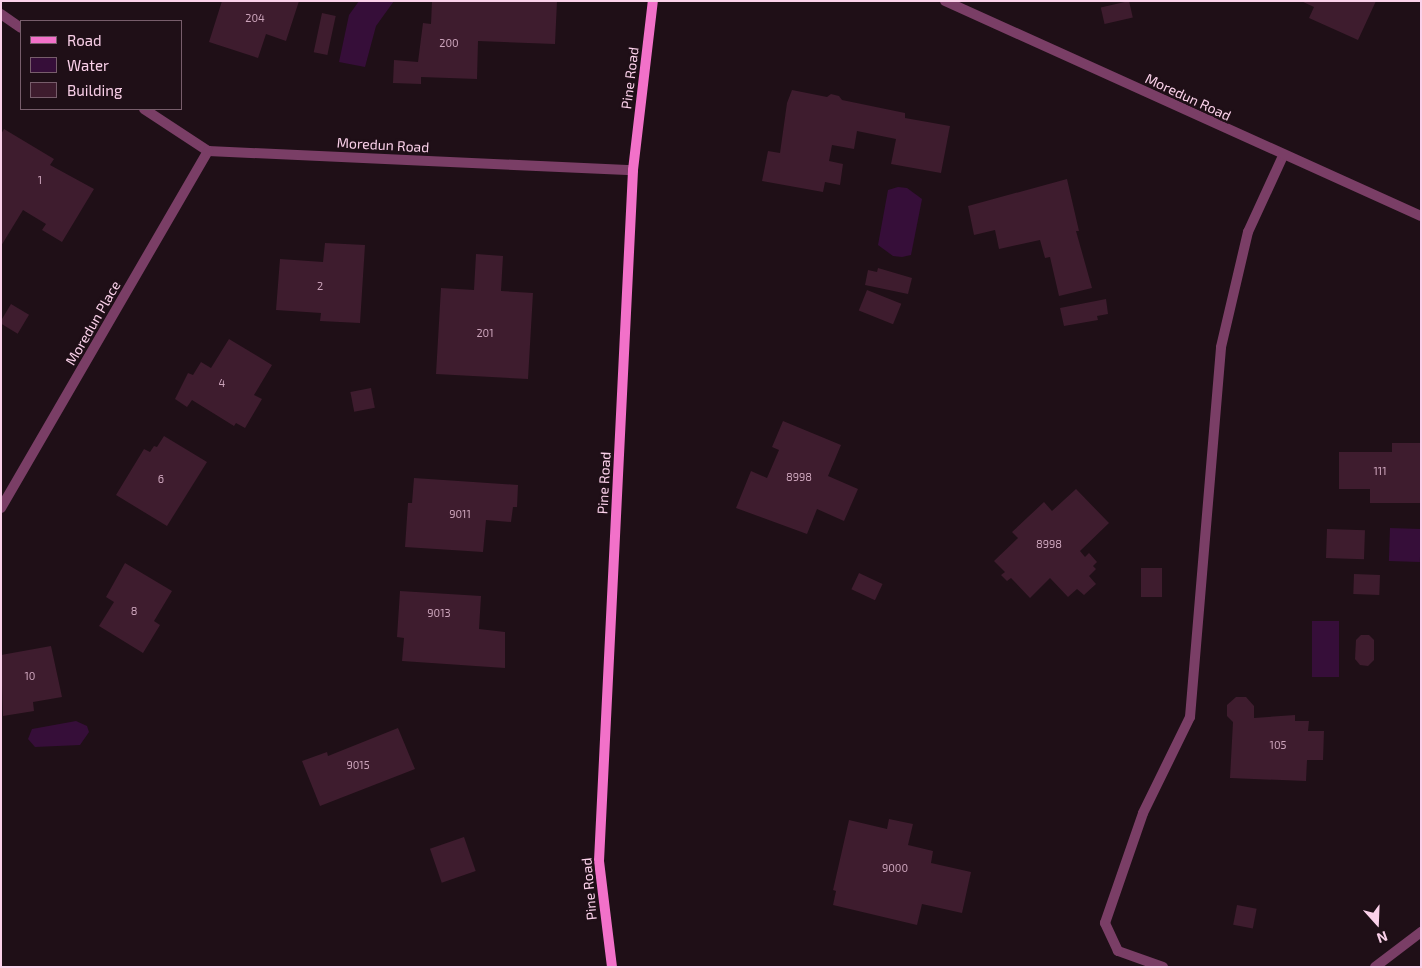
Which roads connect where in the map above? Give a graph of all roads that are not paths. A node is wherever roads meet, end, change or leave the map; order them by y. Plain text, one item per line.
1 (653, 1) edge
2 (945, 1) edge
3 (1, 14) edge
4 (20, 27) edge
5 (146, 110) edge
6 (208, 151) junction
7 (1283, 156) junction
8 (633, 170) junction
9 (1421, 216) edge
10 (1, 508) edge
11 (1421, 932) edge
12 (612, 967) edge
13 (1163, 967) edge
14 (1375, 967) edge

1 - 8 street, Pine Road
2 - 7 street, Moredun Road
3 - 4 street
5 - 6 street
6 - 8 street, Moredun Road
6 - 10 street, Moredun Place
7 - 9 street, Moredun Road
7 - 13 street
8 - 12 street, Pine Road
11 - 14 street

